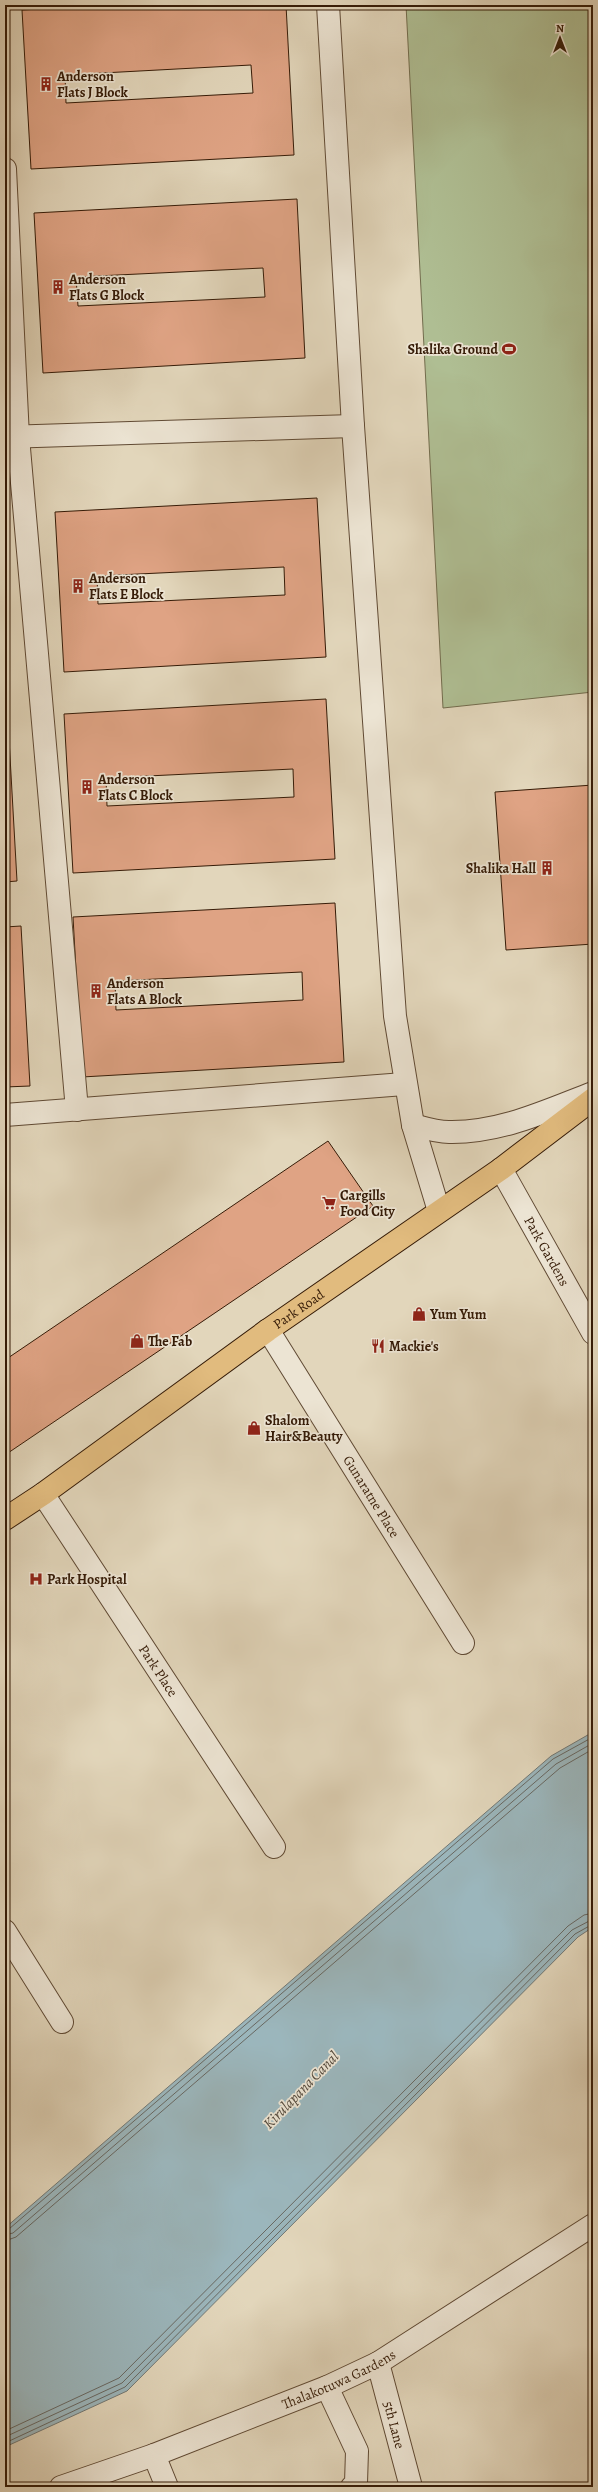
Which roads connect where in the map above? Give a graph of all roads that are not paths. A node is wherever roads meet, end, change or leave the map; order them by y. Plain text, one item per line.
1 (328, 5) edge
2 (5, 169) edge
3 (353, 426) junction
4 (12, 437) edge
5 (404, 1084) junction
6 (593, 1093) edge
7 (593, 1099) edge
8 (77, 1110) junction
9 (5, 1115) edge
10 (413, 1125) junction
11 (501, 1168) junction
12 (438, 1211) junction
13 (268, 1330) junction
14 (593, 1333) edge
15 (43, 1494) junction
16 (5, 1519) edge
17 (462, 1643) dead end
18 (274, 1847) dead end
19 (5, 1931) edge
20 (62, 2022) dead end
21 (593, 2225) edge
22 (378, 2363) junction
23 (327, 2387) junction
24 (154, 2455) junction
25 (60, 2487) edge
26 (167, 2487) edge
27 (352, 2487) edge
28 (411, 2487) edge

1 - 3 street
2 - 4 street
3 - 4 street
3 - 5 street
4 - 8 street
5 - 8 street
5 - 10 street
6 - 10 street
7 - 11 main road, Park Road
8 - 9 street
10 - 12 street
11 - 12 main road, Park Road
11 - 14 street, Park Gardens
12 - 13 main road, Park Road
13 - 15 main road, Park Road
13 - 17 street, Gunaratne Place
15 - 16 main road, Park Road
15 - 18 street, Park Place
19 - 20 street
21 - 22 street, Thalakotuwa Gardens
22 - 23 street, Thalakotuwa Gardens
22 - 28 street, 5th Lane
23 - 24 street, Thalakotuwa Gardens
23 - 27 street
24 - 25 street, Thalakotuwa Gardens
24 - 26 street

